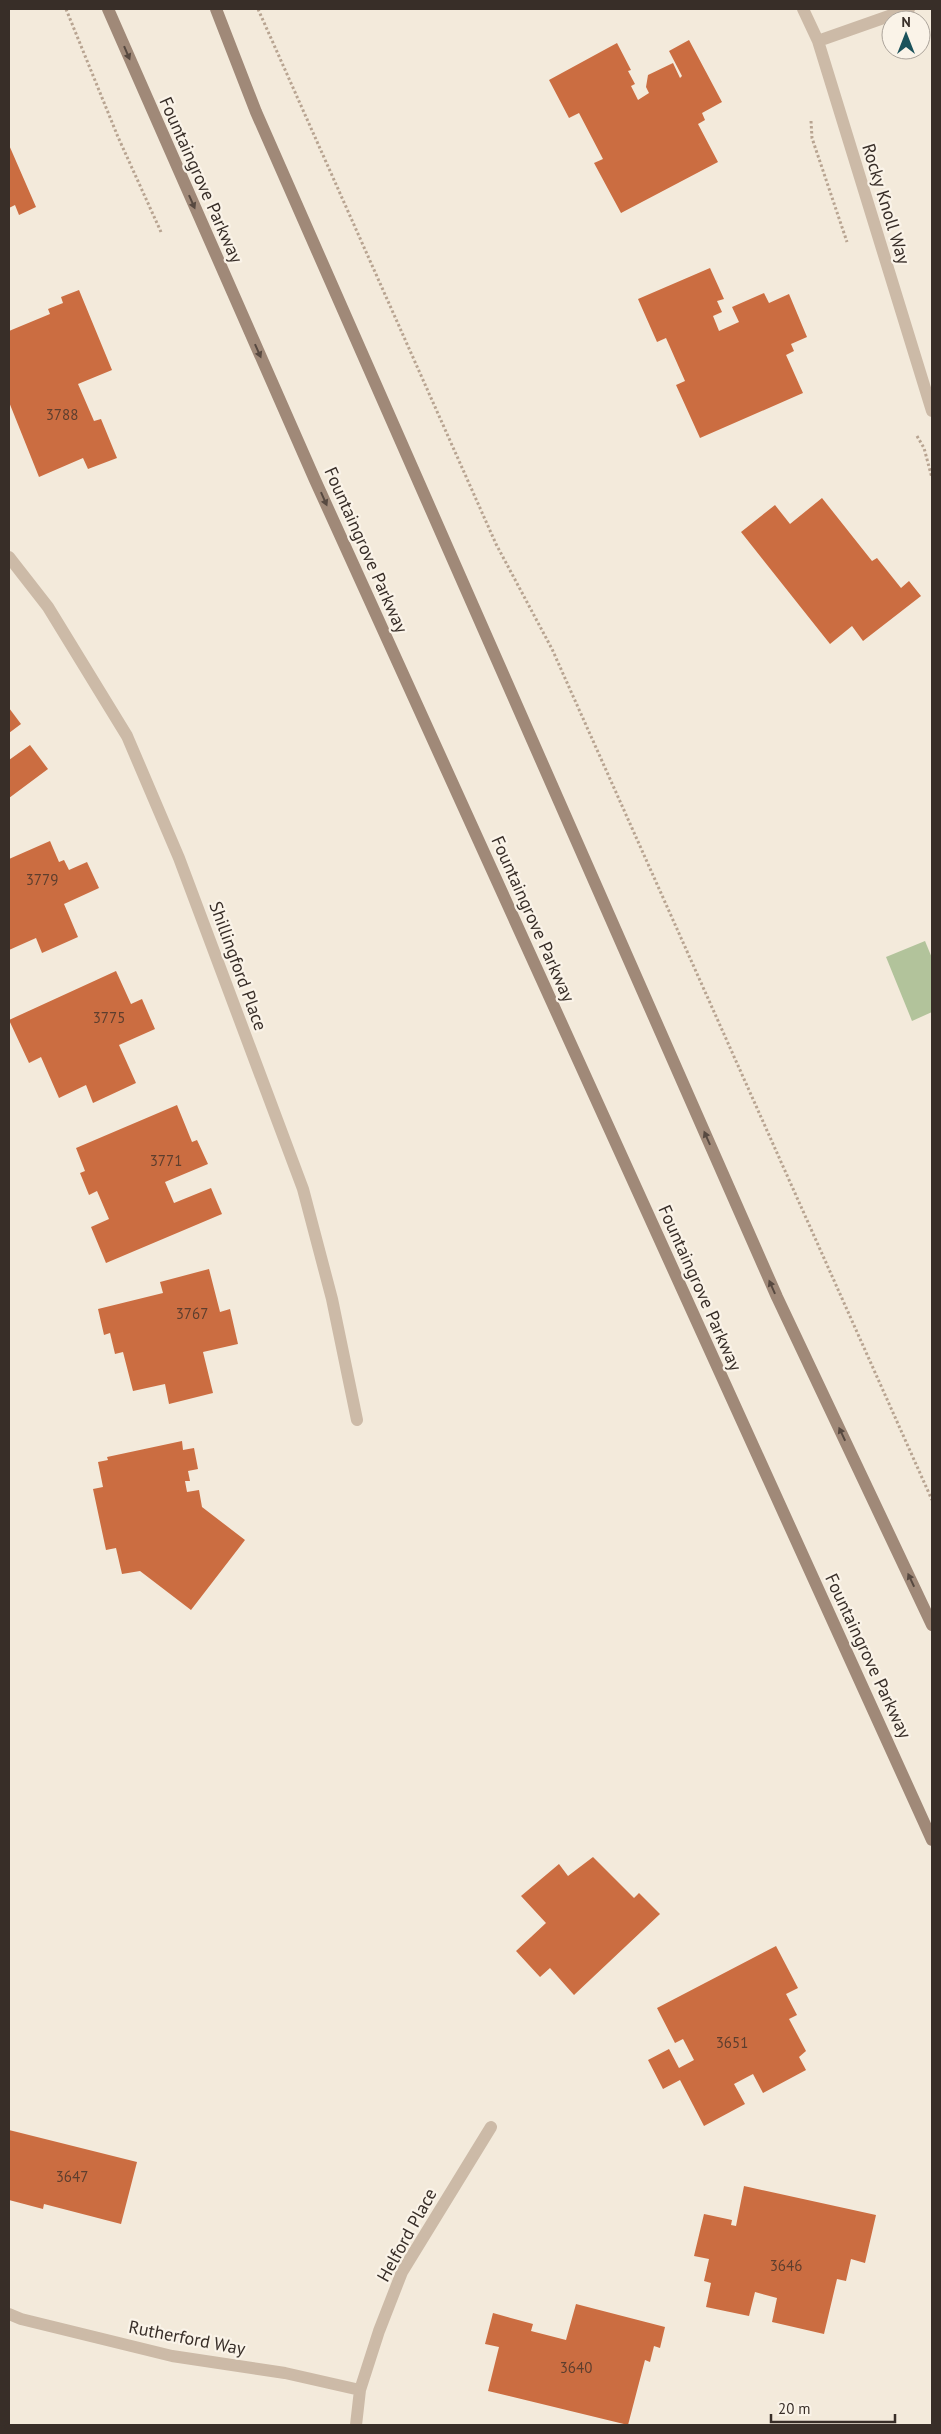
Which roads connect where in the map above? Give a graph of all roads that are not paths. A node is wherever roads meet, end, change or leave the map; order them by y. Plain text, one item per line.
1 (108, 9) edge
2 (216, 9) edge
3 (802, 9) edge
4 (909, 9) edge
5 (818, 40) junction
6 (932, 411) edge
7 (9, 557) edge
8 (357, 1420) dead end
9 (932, 1624) edge
10 (932, 1840) edge
11 (491, 2127) dead end
12 (9, 2314) edge
13 (360, 2390) junction
14 (356, 2425) edge

1 -> 10 main road, Fountaingrove Parkway
9 -> 2 main road
3 - 5 street, Rocky Knoll Way
4 - 5 street
5 - 6 street, Rocky Knoll Way
7 - 8 street, Shillingford Place
11 - 13 street, Helford Place
12 - 13 street, Rutherford Way
13 - 14 street, Helford Place

